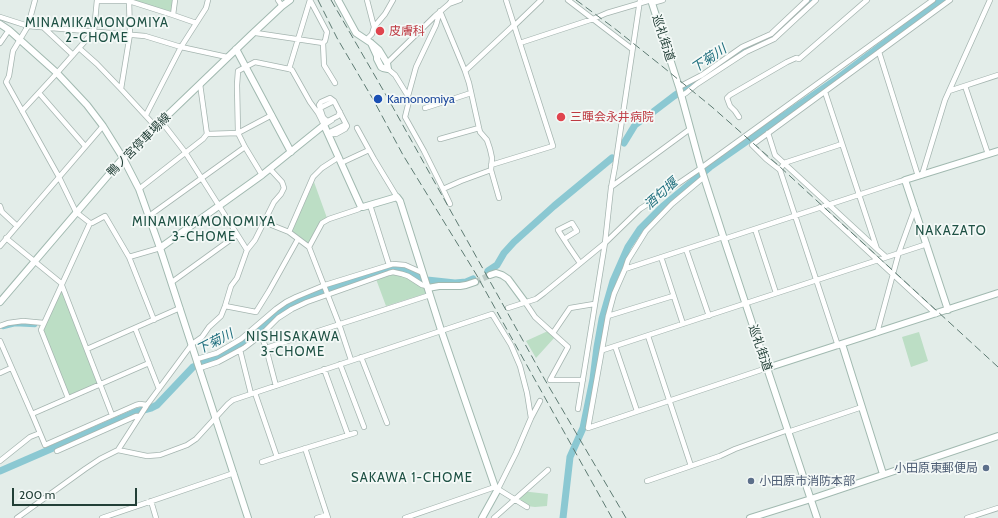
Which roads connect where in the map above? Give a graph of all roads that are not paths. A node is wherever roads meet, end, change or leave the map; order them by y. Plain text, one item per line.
1 (28, 0) edge
2 (175, 0) edge
3 (208, 0) edge
4 (290, 0) edge
5 (310, 0) edge
6 (338, 0) edge
7 (367, 0) edge
8 (393, 0) edge
9 (460, 0) edge
10 (506, 0) edge
11 (541, 0) edge
12 (568, 0) edge
13 (663, 0) edge
14 (807, 0) edge
15 (816, 0) edge
16 (867, 0) edge
17 (933, 0) edge
18 (950, 0) edge
19 (990, 0) edge
20 (97, 1) edge
21 (129, 1) edge
22 (651, 1) edge
23 (34, 2) edge
24 (450, 2) edge
25 (639, 2) edge
26 (280, 3) edge
27 (440, 11) junction
28 (173, 15) junction
29 (0, 17) edge
30 (593, 19) junction
31 (196, 22) junction
32 (0, 24) edge
33 (28, 26) junction
34 (514, 26) junction
35 (42, 27) junction
36 (374, 27) junction
37 (9, 30) junction
38 (94, 31) junction
39 (255, 31) junction
40 (130, 34) junction
41 (20, 39) junction
42 (297, 40) junction
43 (369, 41) junction
44 (0, 43) edge
45 (323, 43) junction
46 (520, 43) junction
47 (181, 47) junction
48 (79, 48) junction
49 (236, 49) junction
50 (632, 49) junction
51 (879, 52) junction
52 (73, 55) junction
53 (228, 58) junction
54 (388, 66) junction
55 (247, 67) junction
56 (289, 69) junction
57 (465, 71) junction
58 (57, 73) junction
59 (998, 75) edge
60 (335, 83) dead end
61 (200, 84) junction
62 (965, 86) junction
63 (121, 89) junction
64 (680, 91) junction
65 (949, 91) junction
66 (825, 92) junction
67 (39, 93) junction
68 (470, 93) junction
69 (408, 96) junction
70 (334, 101) junction
71 (310, 102) junction
72 (321, 102) junction
73 (425, 108) dead end
74 (22, 111) junction
75 (319, 111) junction
76 (340, 112) junction
77 (146, 115) junction
78 (272, 115) junction
79 (739, 117) dead end
80 (332, 120) junction
81 (161, 121) junction
82 (324, 125) junction
83 (103, 126) junction
84 (156, 127) junction
85 (357, 128) dead end
86 (479, 128) junction
87 (690, 129) junction
88 (238, 132) junction
89 (768, 133) junction
90 (208, 134) junction
91 (328, 134) junction
92 (440, 139) dead end
93 (842, 144) junction
94 (86, 146) junction
95 (245, 147) junction
96 (369, 150) junction
97 (998, 151) edge
98 (185, 152) junction
99 (291, 152) junction
100 (988, 154) junction
101 (339, 156) junction
102 (123, 158) junction
103 (784, 162) junction
104 (341, 163) junction
105 (270, 168) junction
106 (491, 168) junction
107 (701, 168) junction
108 (780, 170) junction
109 (262, 175) junction
110 (920, 176) junction
111 (59, 177) junction
112 (704, 177) junction
113 (202, 178) junction
114 (905, 180) junction
115 (611, 187) junction
116 (139, 189) junction
117 (443, 189) junction
118 (859, 195) junction
119 (397, 197) junction
120 (499, 198) dead end
121 (450, 204) dead end
122 (830, 204) junction
123 (370, 205) junction
124 (0, 206) edge
125 (219, 206) junction
126 (361, 207) junction
127 (820, 208) junction
128 (915, 208) junction
129 (76, 212) junction
130 (149, 216) junction
131 (795, 216) junction
132 (264, 222) junction
133 (90, 223) junction
134 (17, 226) junction
135 (755, 229) junction
136 (289, 232) junction
137 (237, 235) junction
138 (6, 238) junction
139 (724, 238) junction
140 (298, 239) junction
141 (564, 239) dead end
142 (605, 243) junction
143 (926, 244) junction
144 (0, 246) edge
145 (309, 247) junction
146 (160, 248) junction
147 (686, 249) junction
148 (877, 249) junction
149 (247, 250) junction
150 (899, 252) junction
151 (129, 257) junction
152 (661, 257) junction
153 (886, 257) junction
154 (877, 260) junction
155 (34, 261) junction
156 (580, 263) junction
157 (389, 265) junction
158 (625, 269) junction
159 (424, 274) junction
160 (893, 274) junction
161 (490, 275) tunnel mouth
162 (816, 280) junction
163 (172, 282) junction
164 (475, 282) tunnel mouth
165 (61, 283) junction
166 (324, 285) junction
167 (428, 288) junction
168 (776, 293) junction
169 (998, 293) edge
170 (328, 295) junction
171 (673, 296) junction
172 (0, 302) edge
173 (526, 302) junction
174 (745, 303) junction
175 (594, 304) junction
176 (225, 306) junction
177 (180, 308) junction
178 (508, 308) dead end
179 (948, 310) junction
180 (256, 312) junction
181 (936, 314) junction
182 (608, 316) junction
183 (708, 316) junction
184 (154, 320) junction
185 (264, 320) junction
186 (44, 323) junction
187 (340, 324) junction
188 (683, 324) junction
189 (0, 326) edge
190 (135, 328) junction
191 (441, 330) junction
192 (553, 333) junction
193 (877, 333) junction
194 (261, 335) junction
195 (648, 336) junction
196 (0, 340) edge
197 (192, 344) junction
198 (840, 345) junction
199 (615, 346) junction
200 (266, 348) junction
201 (87, 349) junction
202 (240, 350) junction
203 (603, 350) junction
204 (362, 357) junction
205 (351, 360) junction
206 (149, 363) junction
207 (199, 364) junction
208 (340, 364) junction
209 (11, 368) junction
210 (767, 368) junction
211 (324, 369) junction
212 (0, 372) edge
213 (583, 380) junction
214 (100, 384) junction
215 (276, 386) junction
216 (159, 389) junction
217 (253, 393) junction
218 (68, 398) junction
219 (669, 401) junction
220 (540, 402) dead end
221 (147, 405) junction
222 (862, 407) junction
223 (578, 409) dead end
224 (637, 411) junction
225 (32, 414) junction
226 (112, 415) junction
227 (140, 416) junction
228 (216, 417) junction
229 (531, 418) junction
230 (386, 423) dead end
231 (364, 427) dead end
232 (788, 431) junction
233 (40, 433) junction
234 (355, 433) dead end
235 (348, 435) junction
236 (998, 436) edge
237 (305, 448) junction
238 (118, 450) junction
239 (57, 451) dead end
240 (277, 457) junction
241 (0, 461) edge
242 (262, 462) dead end
243 (690, 466) junction
244 (548, 470) dead end
245 (234, 473) junction
246 (883, 474) junction
247 (647, 481) dead end
248 (496, 488) junction
249 (514, 499) junction
250 (811, 499) junction
251 (151, 501) junction
252 (526, 507) dead end
253 (998, 508) edge
254 (984, 515) edge
255 (23, 516) edge
256 (328, 516) edge
257 (108, 517) edge
258 (17, 518) edge
259 (102, 518) edge
260 (156, 518) edge
261 (248, 518) edge
262 (317, 518) edge
263 (405, 518) edge
264 (482, 518) edge
265 (494, 518) edge
266 (750, 518) edge
267 (817, 518) edge
268 (967, 518) edge

1 - 23 street
2 - 28 street
3 - 31 street
4 - 26 street, 鴨ノ宮停車場線
5 - 42 street
5 - 45 street
6 - 43 street
7 - 36 street
8 - 36 street
9 - 24 street
10 - 34 street
11 - 34 street
12 - 30 street
13 - 22 street
14 - 64 street
15 - 64 street
16 - 79 street
17 - 107 street
18 - 51 street
19 - 65 street
20 - 21 street
20 - 38 street
21 - 28 street
21 - 40 street
22 - 25 street
22 - 64 street, 巡礼街道
23 - 33 street
24 - 27 street
25 - 30 street
25 - 50 street
26 - 39 street, 鴨ノ宮停車場線
27 - 54 street
27 - 57 street
27 - 69 street
28 - 31 street
29 - 33 street
30 - 46 street
30 - 50 street
31 - 47 street
32 - 37 street
33 - 35 street
33 - 41 street
34 - 46 street
34 - 57 street
35 - 38 street
35 - 52 street
36 - 43 street
37 - 41 street
37 - 44 street
38 - 40 street
38 - 48 street
39 - 42 street
39 - 49 street, 鴨ノ宮停車場線
40 - 47 street
40 - 63 street
41 - 58 street
41 - 74 street
42 - 45 street
42 - 56 street
43 - 54 street
45 - 60 street
46 - 106 street
47 - 53 street
47 - 77 street
48 - 52 street
48 - 63 street
49 - 53 street, 鴨ノ宮停車場線
49 - 55 street
50 - 115 street
51 - 66 street
51 - 110 street
52 - 58 street
53 - 61 street, 鴨ノ宮停車場線
54 - 69 street
55 - 56 street
55 - 78 street
55 - 88 street
56 - 71 street
57 - 68 street
58 - 67 street
58 - 83 street
59 - 62 street
61 - 81 street, 鴨ノ宮停車場線
61 - 90 street
62 - 65 street
62 - 100 street
63 - 77 street
64 - 87 street, 巡礼街道
65 - 110 street
66 - 89 street
66 - 93 street
67 - 74 street
67 - 94 street
68 - 73 street
68 - 86 street
69 - 117 street
70 - 72 street
70 - 75 street
70 - 76 street
71 - 72 street
71 - 75 street
72 - 75 street
74 - 111 street
75 - 80 street
75 - 82 street
76 - 80 street
76 - 91 street
77 - 84 street
78 - 88 street
78 - 99 street
80 - 82 street
81 - 84 street, 鴨ノ宮停車場線
81 - 98 street
82 - 91 street
82 - 99 street
83 - 94 street
83 - 102 street
84 - 102 street, 鴨ノ宮停車場線
85 - 96 street
86 - 92 street
86 - 106 street
87 - 107 street, 巡礼街道
87 - 115 street
88 - 90 street
88 - 95 street
89 - 103 street
89 - 108 street
90 - 98 street
91 - 101 street
93 - 103 street
93 - 118 street
94 - 111 street
95 - 109 street
95 - 113 street
96 - 104 street
96 - 119 street
97 - 100 street
98 - 113 street
98 - 116 street
99 - 105 street
100 - 110 street
101 - 104 street
101 - 136 street
102 - 116 street
102 - 129 street, 鴨ノ宮停車場線
103 - 108 street
103 - 122 street
104 - 126 street
105 - 109 street
105 - 132 street
106 - 117 street
106 - 120 street
107 - 112 street, 巡礼街道
107 - 142 street
108 - 131 street
109 - 125 street
110 - 114 street
111 - 129 street
111 - 134 street
112 - 139 street, 巡礼街道
112 - 158 street
113 - 125 street
113 - 130 street
114 - 118 street
114 - 128 street
115 - 142 street
116 - 130 street
117 - 121 street
118 - 122 street
118 - 148 street
119 - 123 street
119 - 159 street
122 - 127 street
122 - 148 street
123 - 126 street
123 - 157 street
124 - 134 street
125 - 137 street
125 - 146 street
126 - 145 street
127 - 131 street
127 - 154 street
128 - 143 street
128 - 150 street
129 - 133 street
129 - 155 street, 鴨ノ宮停車場線
130 - 146 street
131 - 135 street
131 - 162 street
132 - 136 street
132 - 149 street
133 - 151 street
133 - 165 street
134 - 138 street
135 - 139 street
135 - 168 street
136 - 140 street
137 - 149 street
137 - 163 street
138 - 144 street
138 - 155 street
139 - 147 street
139 - 174 street, 巡礼街道
140 - 145 street
140 - 180 street
141 - 156 street
142 - 156 street
142 - 175 street
143 - 150 street
143 - 179 street
145 - 166 street
146 - 151 street
146 - 163 street
147 - 152 street
147 - 183 street
148 - 153 street
149 - 176 street
150 - 153 street
150 - 160 street
151 - 184 street
152 - 158 street
152 - 171 street
153 - 154 street
154 - 160 street
154 - 162 street
155 - 165 street
155 - 172 street, 鴨ノ宮停車場線
156 - 173 street
157 - 159 street
157 - 166 street
158 - 182 street
159 - 167 street
160 - 181 street
160 - 193 street
161 - 173 street
162 - 168 street
162 - 198 street
163 - 177 street
164 - 167 street
165 - 186 street
165 - 201 street
166 - 170 street
166 - 185 street
167 - 170 street
167 - 187 street
167 - 191 street
168 - 174 street
169 - 179 street
170 - 187 street
170 - 194 street
171 - 182 street
171 - 188 street
173 - 178 street
173 - 192 street
174 - 183 street
174 - 210 street, 巡礼街道
175 - 192 street
175 - 213 street
176 - 180 street
176 - 197 street
177 - 184 street
177 - 197 street
179 - 181 street
180 - 185 street
181 - 193 street
182 - 203 street
183 - 188 street
184 - 190 street
185 - 207 street
186 - 189 street
186 - 218 street
187 - 200 street
187 - 205 street
188 - 195 street
190 - 201 street
190 - 206 street
191 - 204 street
191 - 229 street
191 - 248 street
192 - 213 street
193 - 198 street
194 - 200 street
194 - 202 street
195 - 199 street
195 - 219 street
196 - 209 street
197 - 207 street
197 - 216 street
198 - 210 street
198 - 222 street
199 - 203 street
199 - 224 street
200 - 215 street
201 - 214 street
202 - 207 street
202 - 217 street
203 - 224 street
204 - 205 street
204 - 230 street
205 - 208 street
206 - 214 street
206 - 216 street
207 - 228 street
208 - 211 street
208 - 231 street
209 - 212 street
209 - 225 street
210 - 219 street
210 - 232 street, 巡礼街道
211 - 215 street
211 - 235 street
213 - 223 street
214 - 218 street
214 - 226 street
215 - 217 street
216 - 221 street
217 - 228 street
217 - 240 street
218 - 225 street
219 - 224 street
219 - 243 street
220 - 229 street
221 - 226 street
221 - 227 street
222 - 232 street
222 - 246 street
225 - 233 street
226 - 233 street
227 - 238 street
227 - 239 street
228 - 238 street
228 - 245 street
229 - 248 street
232 - 243 street
232 - 250 street, 巡礼街道
233 - 241 street
234 - 235 street
235 - 237 street
236 - 246 street
237 - 240 street
237 - 256 street
238 - 255 street
240 - 242 street
243 - 247 street
244 - 249 street
245 - 251 street
245 - 261 street
246 - 250 street
248 - 249 street
248 - 263 street
248 - 264 street
249 - 252 street
249 - 265 street
250 - 266 street
250 - 267 street, 巡礼街道
251 - 257 street
251 - 260 street
253 - 254 street
254 - 268 street
255 - 258 street
256 - 262 street
257 - 259 street

